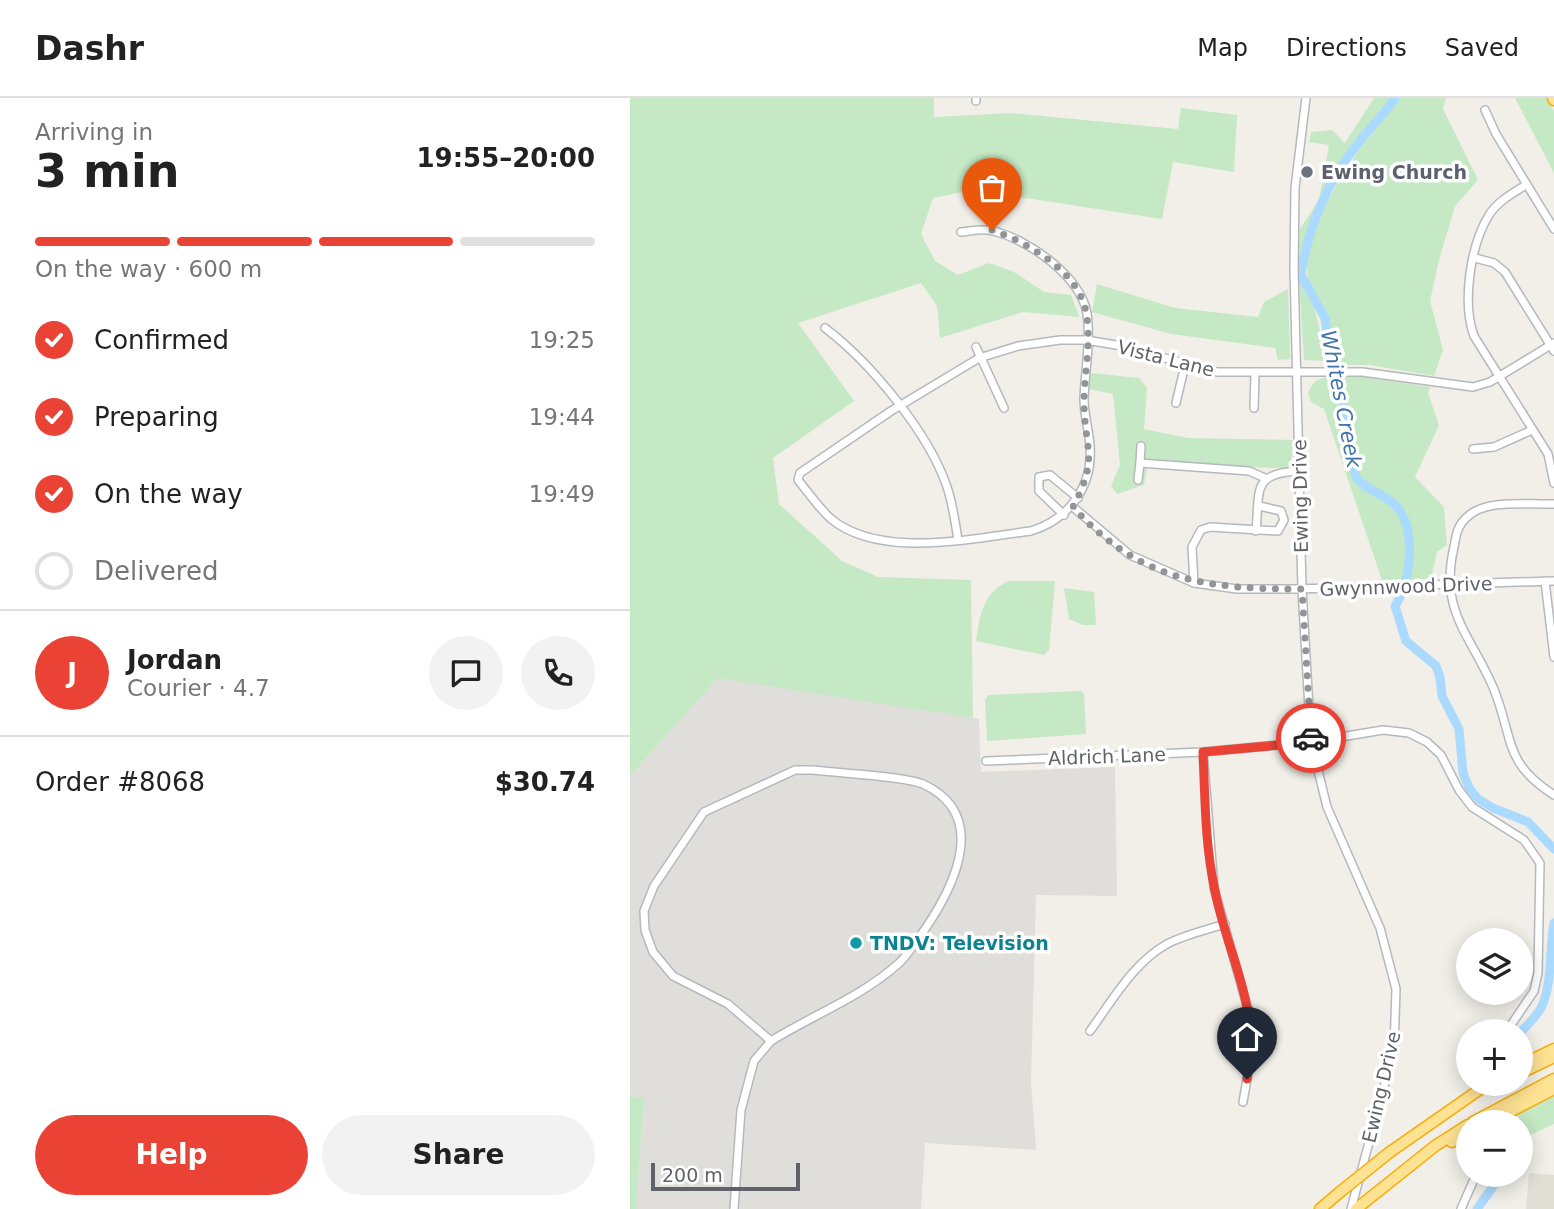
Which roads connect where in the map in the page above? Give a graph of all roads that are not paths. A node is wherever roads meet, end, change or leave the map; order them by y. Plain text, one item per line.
1 (1306, 98) edge
2 (1485, 110) dead end
3 (1526, 185) junction
4 (1554, 229) edge
5 (961, 232) dead end
6 (1475, 258) junction
7 (825, 328) dead end
8 (1086, 340) junction
9 (1553, 346) edge
10 (976, 347) dead end
11 (979, 358) junction
12 (1185, 365) junction
13 (1298, 373) junction
14 (1255, 374) junction
15 (1499, 377) junction
16 (1176, 403) dead end
17 (899, 405) junction
18 (1004, 408) dead end
19 (1254, 408) dead end
20 (1532, 430) junction
21 (1141, 446) dead end
22 (1472, 449) dead end
23 (1140, 463) junction
24 (1299, 471) junction
25 (1265, 478) junction
26 (1139, 480) dead end
27 (1554, 483) edge
28 (1078, 498) junction
29 (1554, 504) edge
30 (1259, 506) junction
31 (1073, 507) junction
32 (1064, 515) junction
33 (1256, 531) junction
34 (958, 540) junction
35 (1545, 581) junction
36 (1554, 581) edge
37 (1194, 583) junction
38 (1450, 585) junction
39 (1302, 589) junction
40 (1554, 657) edge
41 (1311, 742) junction
42 (1203, 752) junction
43 (986, 761) dead end
44 (1554, 795) edge
45 (1225, 924) junction
46 (1515, 1019) edge
47 (1090, 1031) dead end
48 (771, 1041) junction
49 (1554, 1049) edge
50 (1554, 1057) edge
51 (1533, 1059) edge
52 (1533, 1067) edge
53 (1554, 1079) edge
54 (1554, 1089) edge
55 (1471, 1096) edge
56 (1479, 1096) edge
57 (1243, 1102) dead end
58 (1496, 1110) edge
59 (1513, 1110) edge
60 (1428, 1126) junction
61 (1456, 1133) edge
62 (1456, 1140) edge
63 (1406, 1168) junction
64 (1471, 1187) edge
65 (734, 1209) edge
66 (1321, 1209) edge
67 (1354, 1209) edge
68 (1461, 1209) edge

1 - 13 street, Ewing Drive
2 - 3 street
3 - 4 street
3 - 6 street
5 - 8 street
6 - 9 street
6 - 15 street
7 - 17 street
8 - 11 street, Vista Lane
8 - 12 street, Vista Lane
8 - 28 street
9 - 15 street, Vista Lane
10 - 11 street
11 - 17 street, Vista Lane
11 - 18 street
12 - 14 street, Vista Lane
12 - 16 street
13 - 14 street, Vista Lane
13 - 15 street, Vista Lane
13 - 24 street, Ewing Drive
14 - 19 street
15 - 20 street
17 - 34 street
17 - 34 street, Vista Lane
20 - 22 street
20 - 27 street
21 - 23 street
23 - 25 street
23 - 26 street
24 - 25 street
24 - 39 street, Ewing Drive
25 - 30 street
28 - 31 street
28 - 32 street
29 - 38 street
30 - 33 street
30 - 33 street
31 - 32 street
31 - 37 street, Gwynnwood Drive
32 - 34 street
33 - 37 street
35 - 36 street, Gwynnwood Drive
35 - 38 street, Gwynnwood Drive
35 - 40 street
37 - 39 street, Gwynnwood Drive
38 - 39 street, Gwynnwood Drive
38 - 44 street
39 - 41 street, Ewing Drive
41 - 42 street, Aldrich Lane
41 - 46 street, Aldrich Lane
41 - 67 street, Ewing Drive
42 - 43 street, Aldrich Lane
42 - 45 street
45 - 47 street
45 - 57 street
48 - 48 street
48 - 65 street
49 - 51 highway
50 - 52 highway
53 - 58 highway
54 - 59 highway
55 - 60 highway
56 - 60 highway
60 - 66 highway, bridge
61 - 63 highway
62 - 63 highway
63 - 67 highway
64 - 68 street

